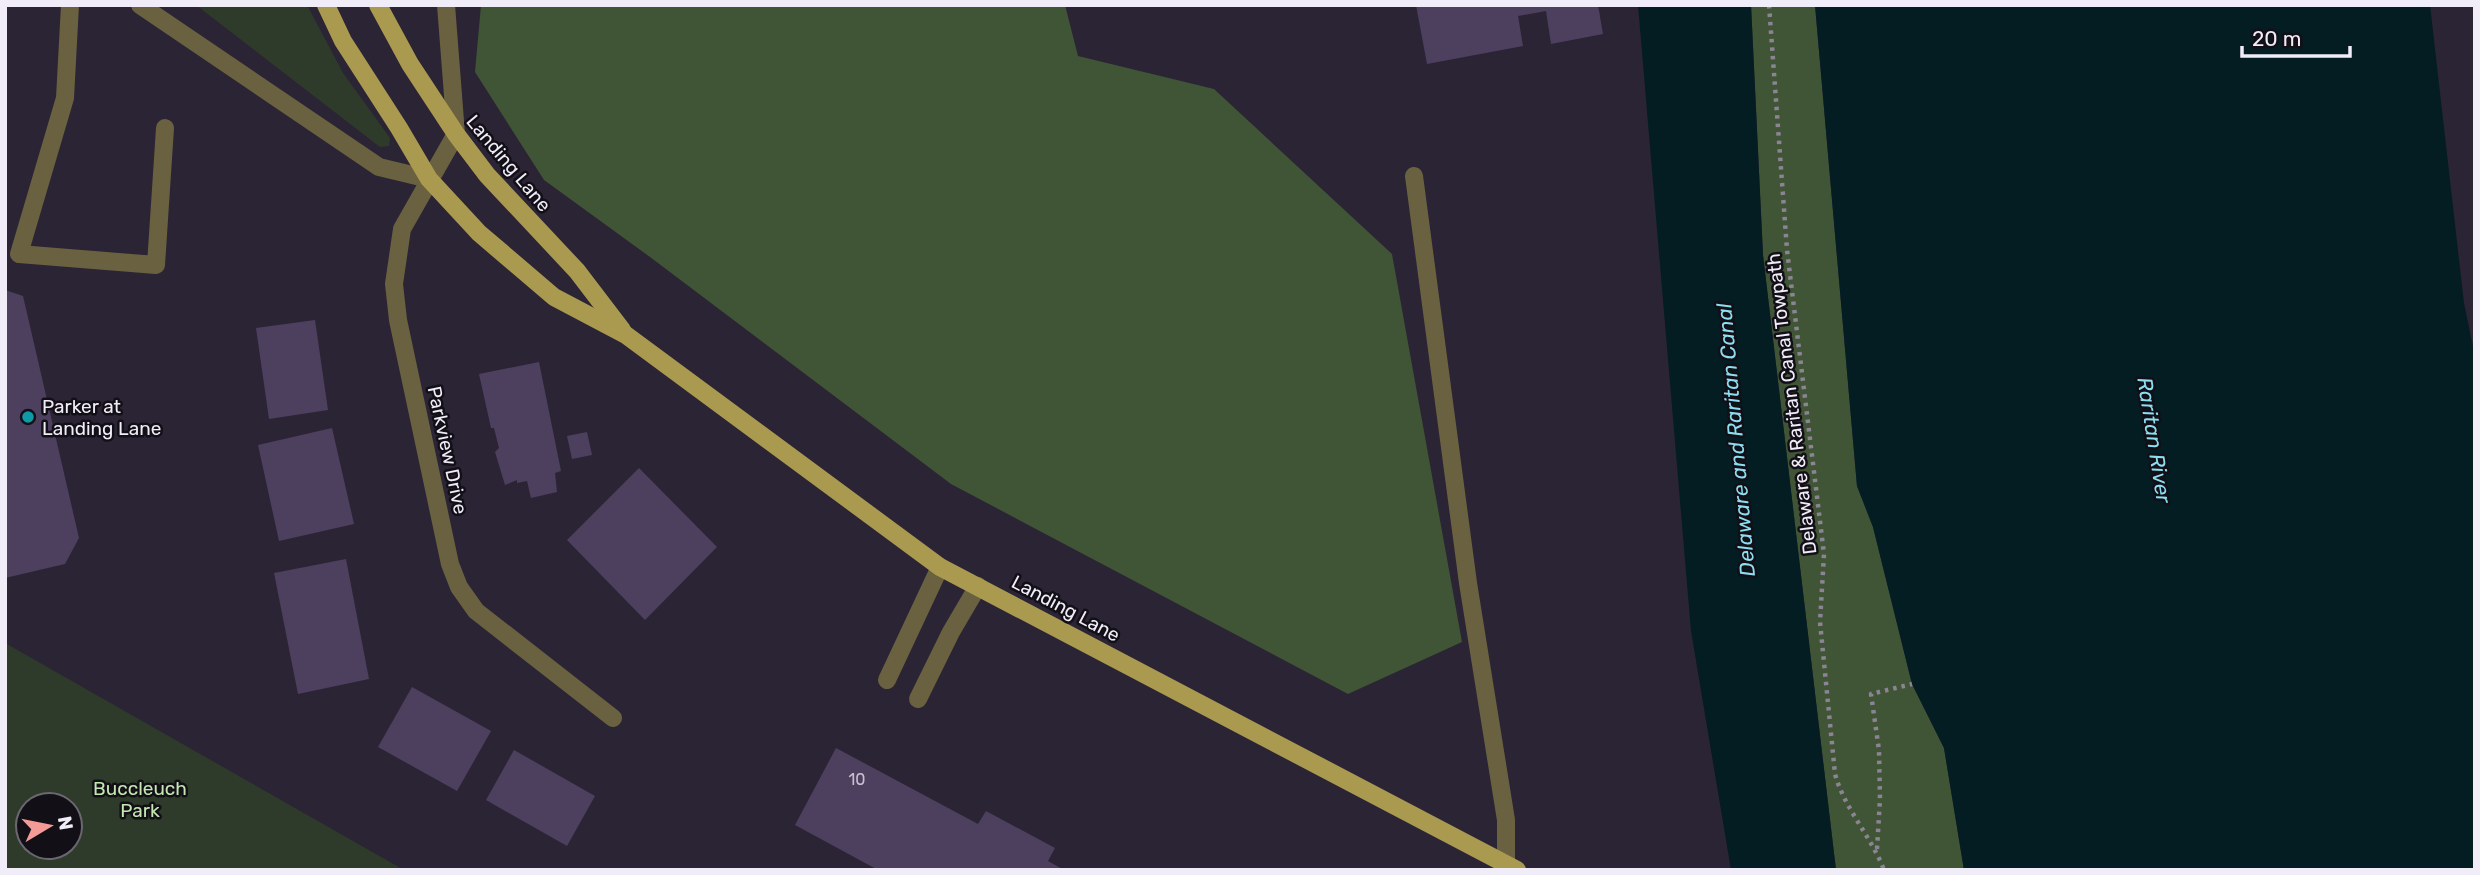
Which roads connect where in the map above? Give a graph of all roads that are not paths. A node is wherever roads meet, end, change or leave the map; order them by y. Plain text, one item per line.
1 (71, 5) edge
2 (140, 5) edge
3 (326, 5) edge
4 (377, 5) edge
5 (446, 5) edge
6 (164, 128) dead end
7 (456, 134) junction
8 (1415, 176) dead end
9 (429, 178) junction
10 (626, 335) junction
11 (940, 567) junction
12 (978, 586) junction
13 (887, 680) dead end
14 (918, 699) dead end
15 (613, 718) dead end
16 (1511, 867) edge

1 - 6 street
2 - 9 street
3 - 9 main road, Landing Lane
4 - 7 main road, Landing Lane
5 - 7 street
7 - 9 street, Parkview Drive
7 - 10 main road, Landing Lane
8 - 16 street
9 - 10 main road, Landing Lane
9 - 15 street, Parkview Drive
10 - 11 main road, Landing Lane
11 - 12 main road, Landing Lane
11 - 13 street
12 - 14 street
12 - 16 main road, Landing Lane

